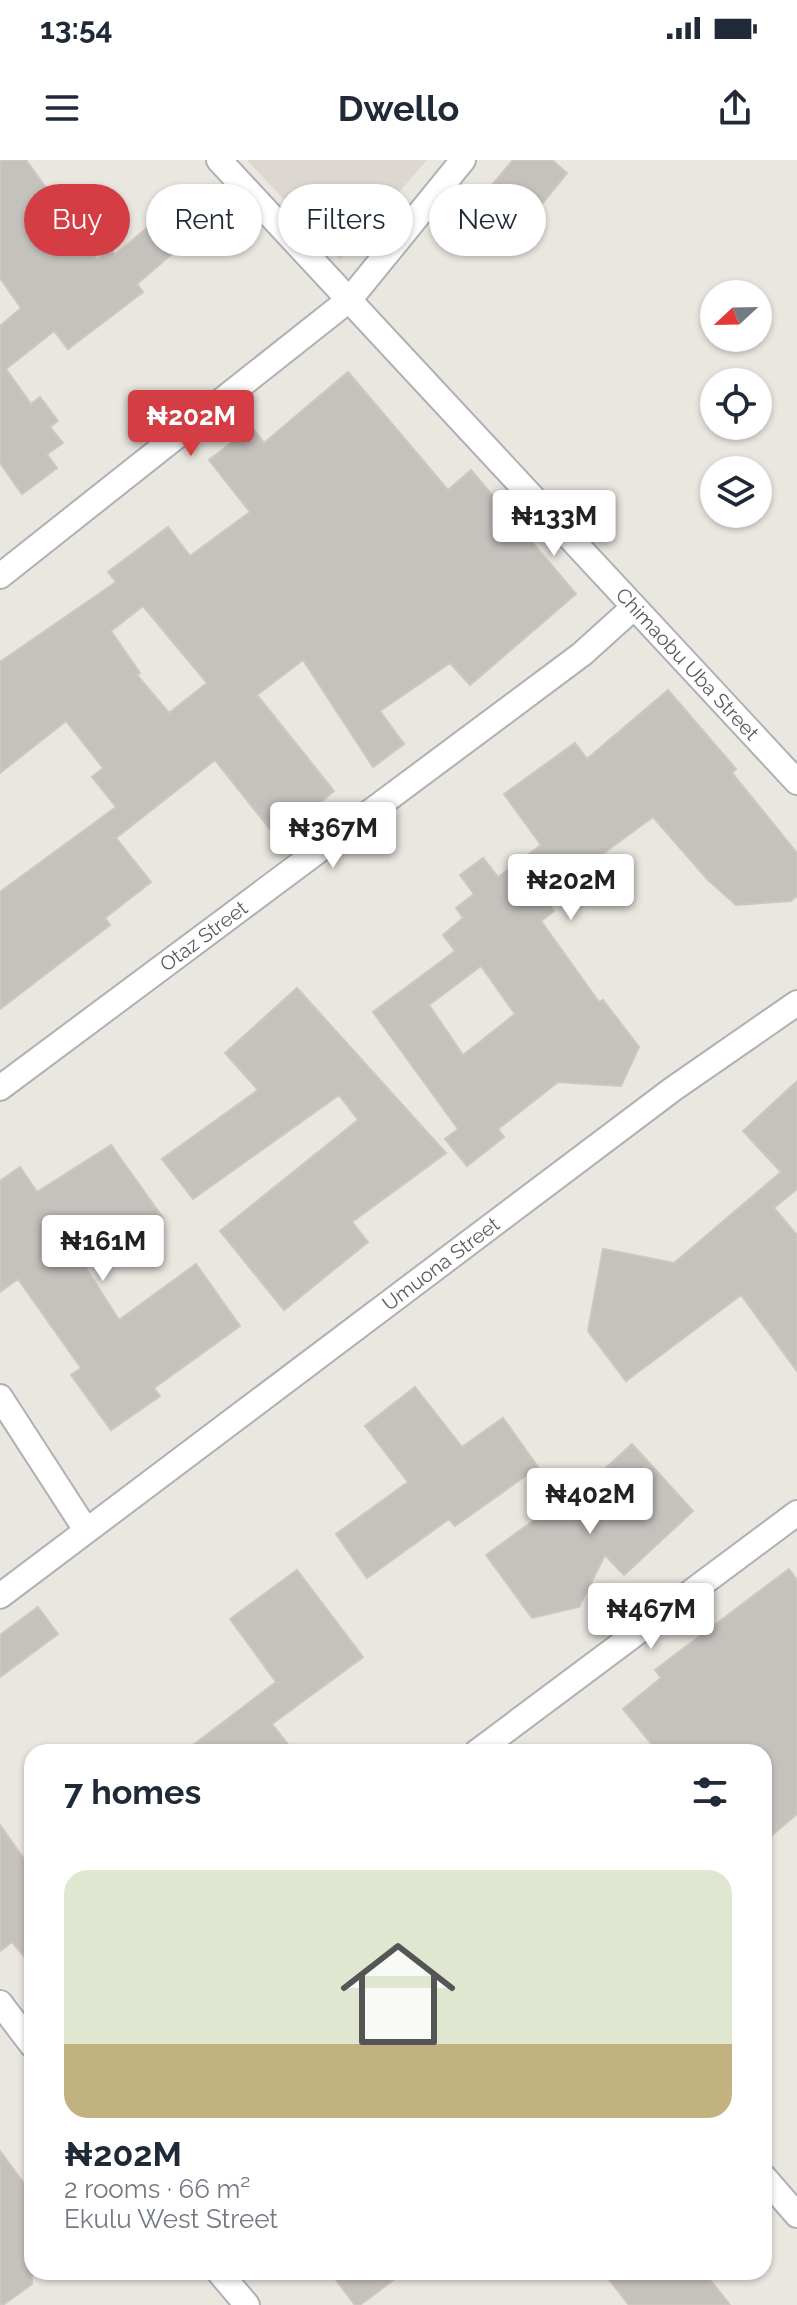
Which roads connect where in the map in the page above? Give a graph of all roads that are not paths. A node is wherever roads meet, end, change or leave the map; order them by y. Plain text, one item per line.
1 (219, 160) edge
2 (463, 160) edge
3 (350, 299) junction
4 (0, 576) edge
5 (633, 608) junction
6 (797, 782) edge
7 (797, 1003) edge
8 (0, 1088) edge
9 (0, 1397) edge
10 (797, 1513) edge
11 (86, 1530) junction
12 (0, 1596) edge
13 (488, 1744) edge
14 (0, 2003) edge
15 (24, 2034) edge
16 (772, 2186) edge
17 (797, 2215) edge
18 (226, 2280) edge
19 (247, 2305) edge

1 - 3 street, Chimaobu Uba Street
2 - 3 street
3 - 4 street
3 - 5 street, Chimaobu Uba Street
5 - 6 street, Chimaobu Uba Street
5 - 8 street, Otaz Street
7 - 11 street, Umuona Street
9 - 11 street
10 - 13 street
11 - 12 street, Umuona Street
14 - 15 street
16 - 17 street
18 - 19 street

